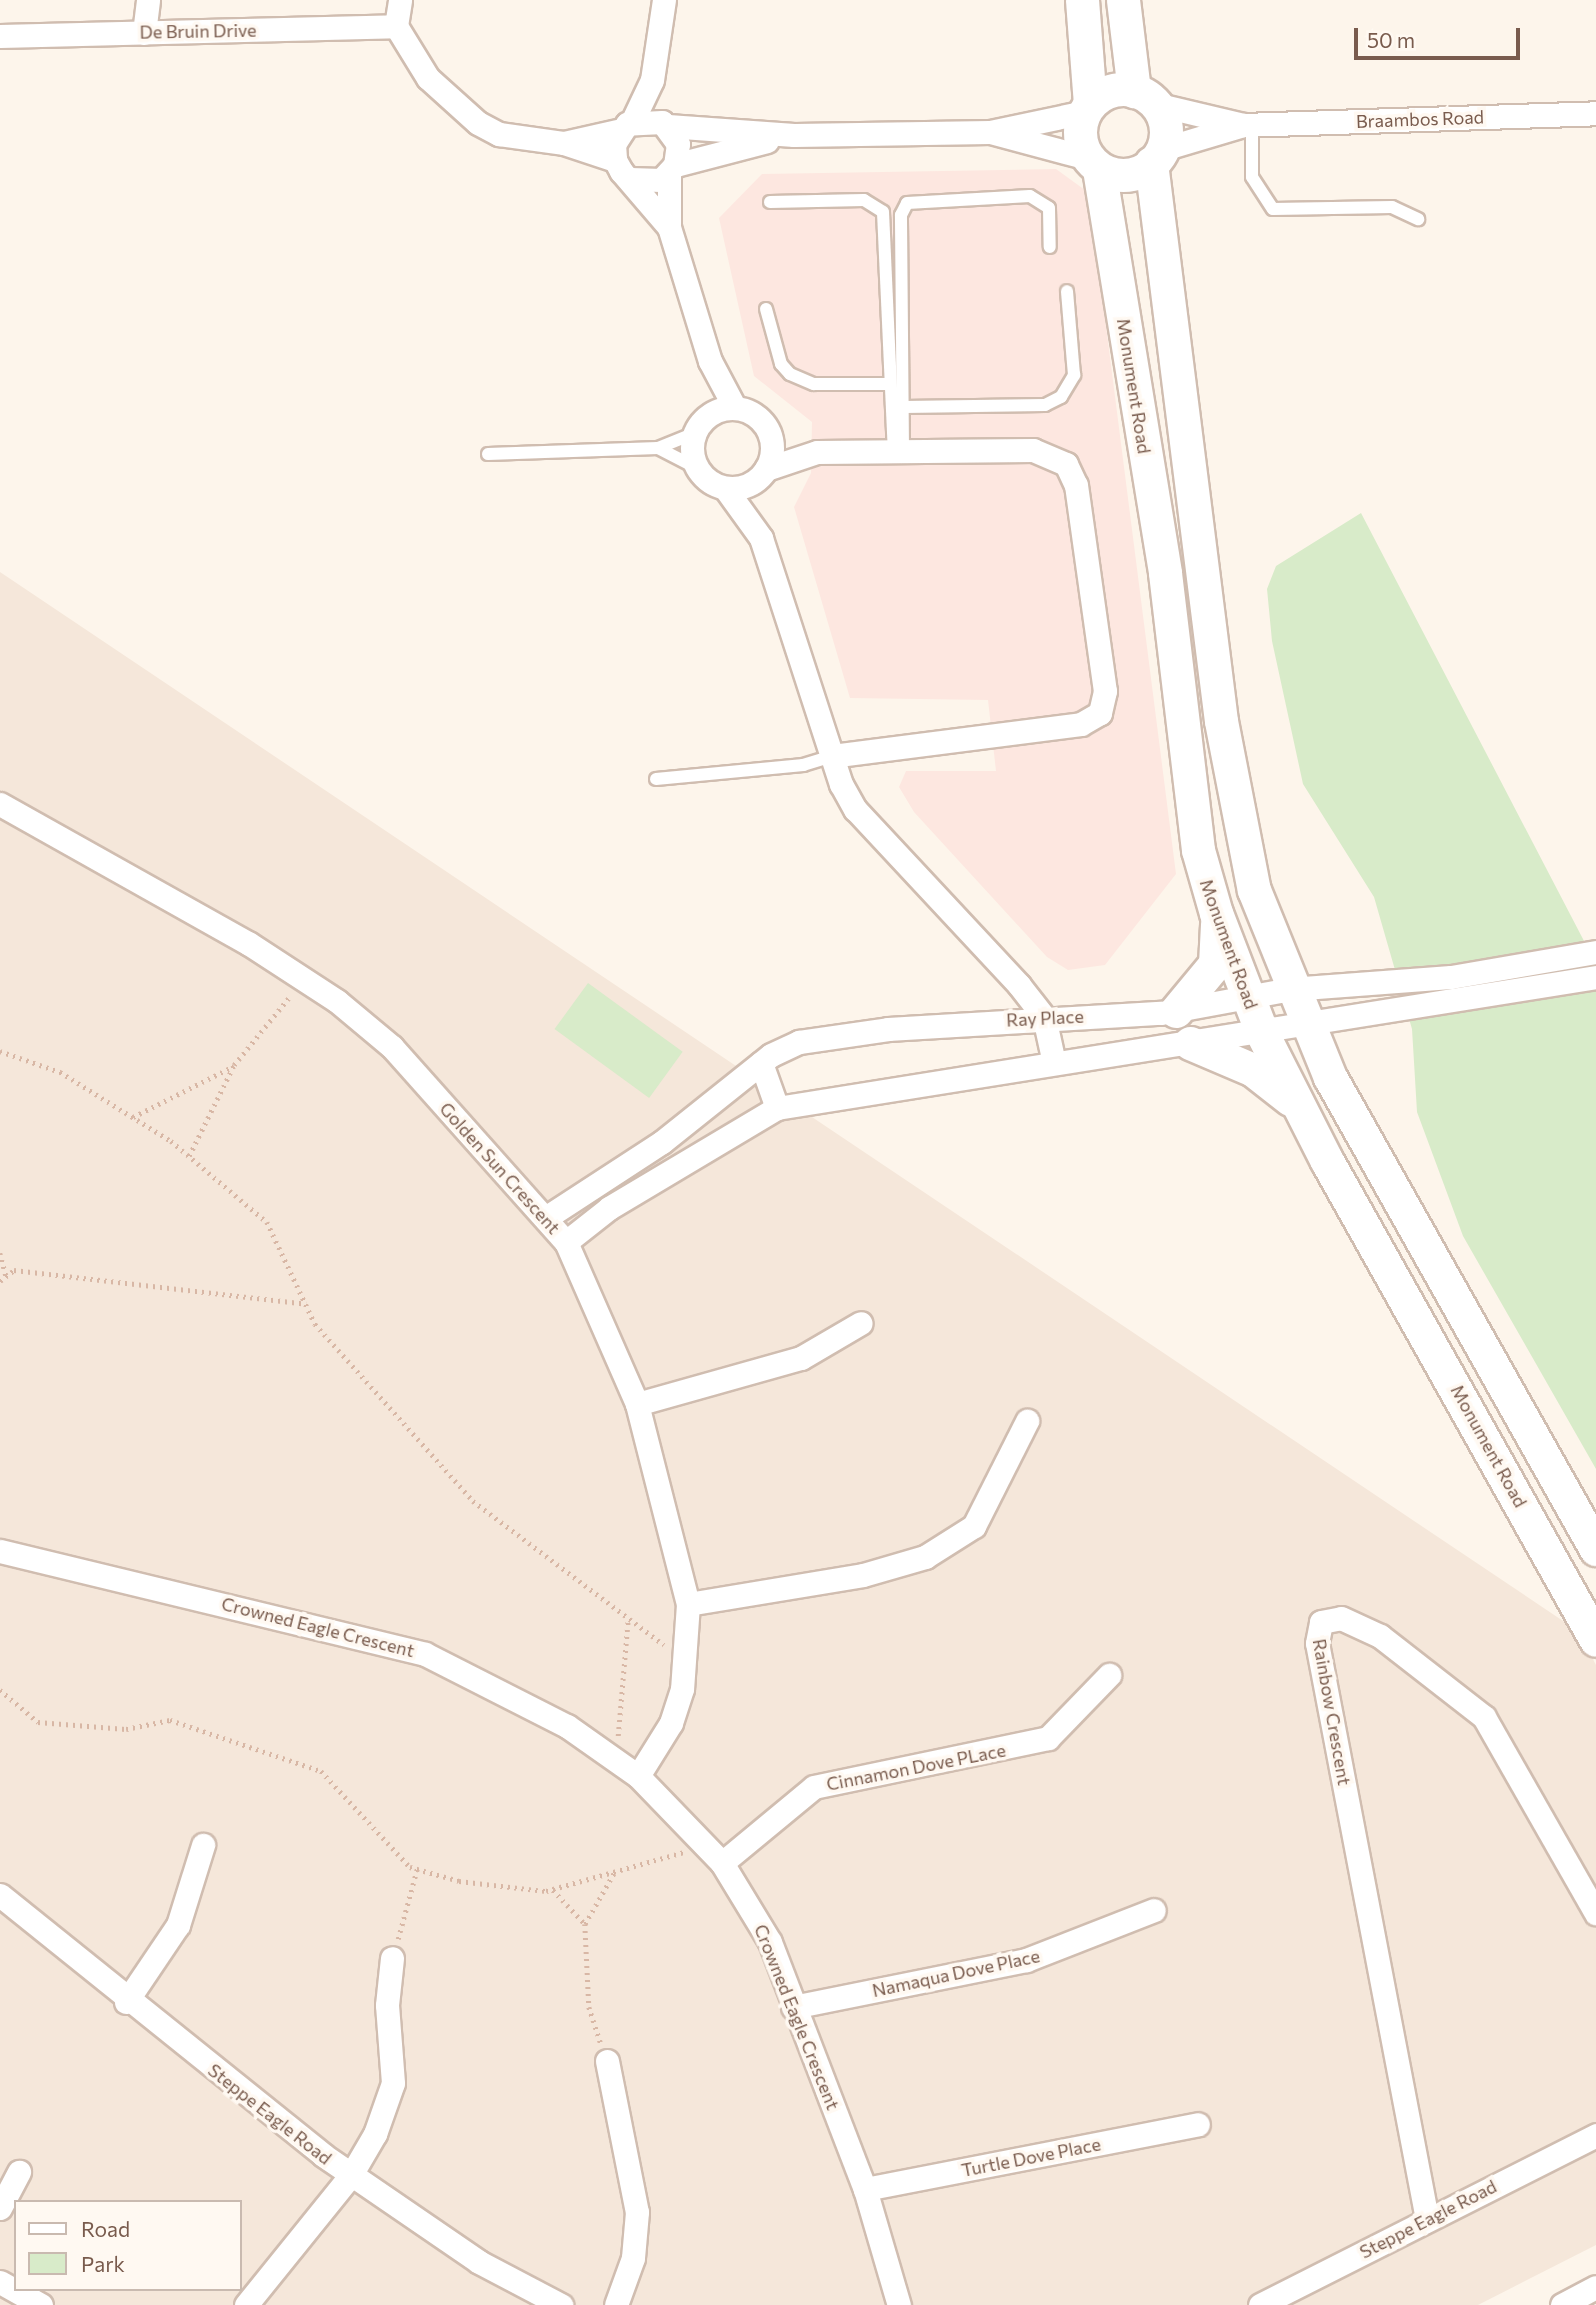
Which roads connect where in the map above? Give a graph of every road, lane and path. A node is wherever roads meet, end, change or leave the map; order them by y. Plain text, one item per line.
1 (148, 0) edge
2 (400, 0) edge
3 (664, 0) edge
4 (1082, 0) edge
5 (1123, 0) edge
6 (396, 26) junction
7 (144, 33) junction
8 (0, 36) edge
9 (652, 80) junction
10 (1144, 97) junction
11 (1088, 108) junction
12 (1596, 113) edge
13 (665, 124) junction
14 (627, 125) junction
15 (1247, 125) junction
16 (990, 132) junction
17 (794, 135) junction
18 (564, 144) junction
19 (1157, 156) junction
20 (615, 160) junction
21 (1093, 163) junction
22 (672, 170) junction
23 (630, 179) junction
24 (770, 202) dead end
25 (1418, 219) dead end
26 (669, 227) junction
27 (1050, 247) dead end
28 (1067, 291) dead end
29 (766, 309) dead end
30 (710, 361) junction
31 (890, 384) junction
32 (904, 407) junction
33 (735, 408) junction
34 (709, 415) junction
35 (695, 433) junction
36 (770, 435) junction
37 (657, 448) junction
38 (898, 450) junction
39 (817, 452) junction
40 (488, 454) dead end
41 (697, 468) junction
42 (762, 474) junction
43 (725, 488) junction
44 (761, 538) junction
45 (832, 756) junction
46 (656, 779) dead end
47 (0, 804) edge
48 (1216, 913) junction
49 (1596, 952) edge
50 (1596, 977) edge
51 (305, 978) junction
52 (1290, 989) junction
53 (1247, 998) junction
54 (1176, 1011) junction
55 (1044, 1017) junction
56 (1306, 1024) junction
57 (1262, 1033) junction
58 (1190, 1043) junction
59 (0, 1051) edge
60 (761, 1063) junction
61 (1055, 1063) junction
62 (234, 1065) junction
63 (777, 1108) junction
64 (1305, 1113) junction
65 (133, 1118) junction
66 (189, 1156) junction
67 (635, 1160) junction
68 (648, 1184) junction
69 (547, 1217) junction
70 (566, 1242) junction
71 (0, 1253) edge
72 (6, 1276) junction
73 (0, 1281) edge
74 (306, 1304) junction
75 (861, 1323) dead end
76 (637, 1404) junction
77 (1027, 1421) dead end
78 (1596, 1549) edge
79 (0, 1551) edge
80 (688, 1604) junction
81 (628, 1618) junction
82 (1596, 1640) edge
83 (687, 1663) junction
84 (1109, 1675) dead end
85 (0, 1690) edge
86 (616, 1760) junction
87 (638, 1776) junction
88 (203, 1845) dead end
89 (706, 1846) junction
90 (722, 1863) junction
91 (418, 1869) junction
92 (614, 1872) junction
93 (553, 1890) junction
94 (0, 1895) edge
95 (1154, 1910) dead end
96 (1596, 1913) edge
97 (585, 1924) junction
98 (392, 1958) joint
99 (126, 2002) junction
100 (793, 2007) junction
101 (607, 2061) joint
102 (1198, 2124) dead end
103 (1596, 2135) edge
104 (19, 2172) dead end
105 (351, 2175) junction
106 (865, 2189) junction
107 (0, 2208) edge
108 (1427, 2219) junction
109 (1596, 2287) edge
110 (16, 2291) edge
111 (41, 2305) edge
112 (246, 2305) edge
113 (561, 2305) edge
114 (616, 2305) edge
115 (899, 2305) edge
116 (1260, 2305) edge
117 (1562, 2305) edge

1 - 7 street
2 - 6 street
3 - 9 street
4 - 11 main road
5 - 10 main road
6 - 7 street, De Bruin Drive
6 - 18 street
7 - 8 street, De Bruin Drive
9 - 13 street
9 - 14 street
10 - 11 main road
10 - 15 street, Braambos Road
10 - 19 main road
11 - 16 street
11 - 21 main road
12 - 15 street, Braambos Road
13 - 14 street
13 - 17 street
13 - 22 street
14 - 18 street
14 - 20 street
15 - 19 street, Braambos Road
15 - 25 lane
16 - 17 street
16 - 21 street
17 - 22 street
18 - 20 street
19 - 21 main road
19 - 52 main road
20 - 23 street
21 - 48 main road, Monument Road
22 - 23 street
22 - 26 street
23 - 26 street
24 - 31 lane
26 - 30 street
27 - 32 lane
28 - 32 lane
29 - 31 lane
30 - 33 street
30 - 34 street
31 - 38 lane
32 - 38 lane
33 - 34 street
33 - 36 street
34 - 35 street
35 - 37 lane
35 - 41 street
36 - 39 street
36 - 42 street
37 - 40 lane
37 - 41 lane
38 - 39 street
38 - 45 street
39 - 42 street
41 - 43 street
42 - 43 street
42 - 44 street
43 - 44 street
44 - 45 street
45 - 46 lane
45 - 55 street
47 - 51 street, Golden Sun Crescent
48 - 53 main road, Monument Road
48 - 54 main road
49 - 52 street, Ray Place
50 - 56 street
51 - 62 path
51 - 69 street, Golden Sun Crescent
52 - 53 street, Ray Place
52 - 56 main road
53 - 54 street, Ray Place
53 - 57 main road, Monument Road
54 - 55 street, Ray Place
55 - 60 street, Ray Place
55 - 61 street
56 - 57 street
56 - 78 main road
57 - 58 street
57 - 64 main road, Monument Road
58 - 61 street
58 - 64 main road
59 - 65 path
60 - 63 street
60 - 67 street, Ray Place
61 - 63 street
62 - 65 path
62 - 66 path
63 - 68 street
64 - 82 main road, Monument Road
65 - 66 path
66 - 74 path
67 - 68 street
67 - 69 street, Ray Place
68 - 70 street
69 - 70 street, Golden Sun Crescent
70 - 76 street, Golden Sun Crescent
71 - 72 path
72 - 73 path
72 - 74 path
74 - 81 path
75 - 76 street
76 - 80 street, Golden Sun Crescent
77 - 80 street
79 - 86 street, Crowned Eagle Crescent
80 - 83 street, Golden Sun Crescent
81 - 83 path
81 - 86 path
83 - 87 street, Golden Sun Crescent
84 - 90 street, Cinnamon Dove PLace
85 - 91 path
86 - 87 street, Crowned Eagle Crescent
87 - 89 street, Crowned Eagle Crescent
88 - 99 street
89 - 90 street, Crowned Eagle Crescent
89 - 92 path
90 - 100 street, Crowned Eagle Crescent
91 - 93 path
91 - 98 path
92 - 93 path
92 - 97 path
93 - 97 path
94 - 99 street, Steppe Eagle Road
95 - 100 street, Namaqua Dove Place
96 - 108 street, Rainbow Crescent
97 - 101 path
98 - 105 street
99 - 105 street, Steppe Eagle Road
100 - 106 street, Crowned Eagle Crescent
101 - 114 street
102 - 106 street, Turtle Dove Place
103 - 108 street, Steppe Eagle Road
104 - 107 street
105 - 112 street
105 - 113 street, Steppe Eagle Road
106 - 115 street, Crowned Eagle Crescent
108 - 116 street, Steppe Eagle Road
109 - 117 street
110 - 111 street

